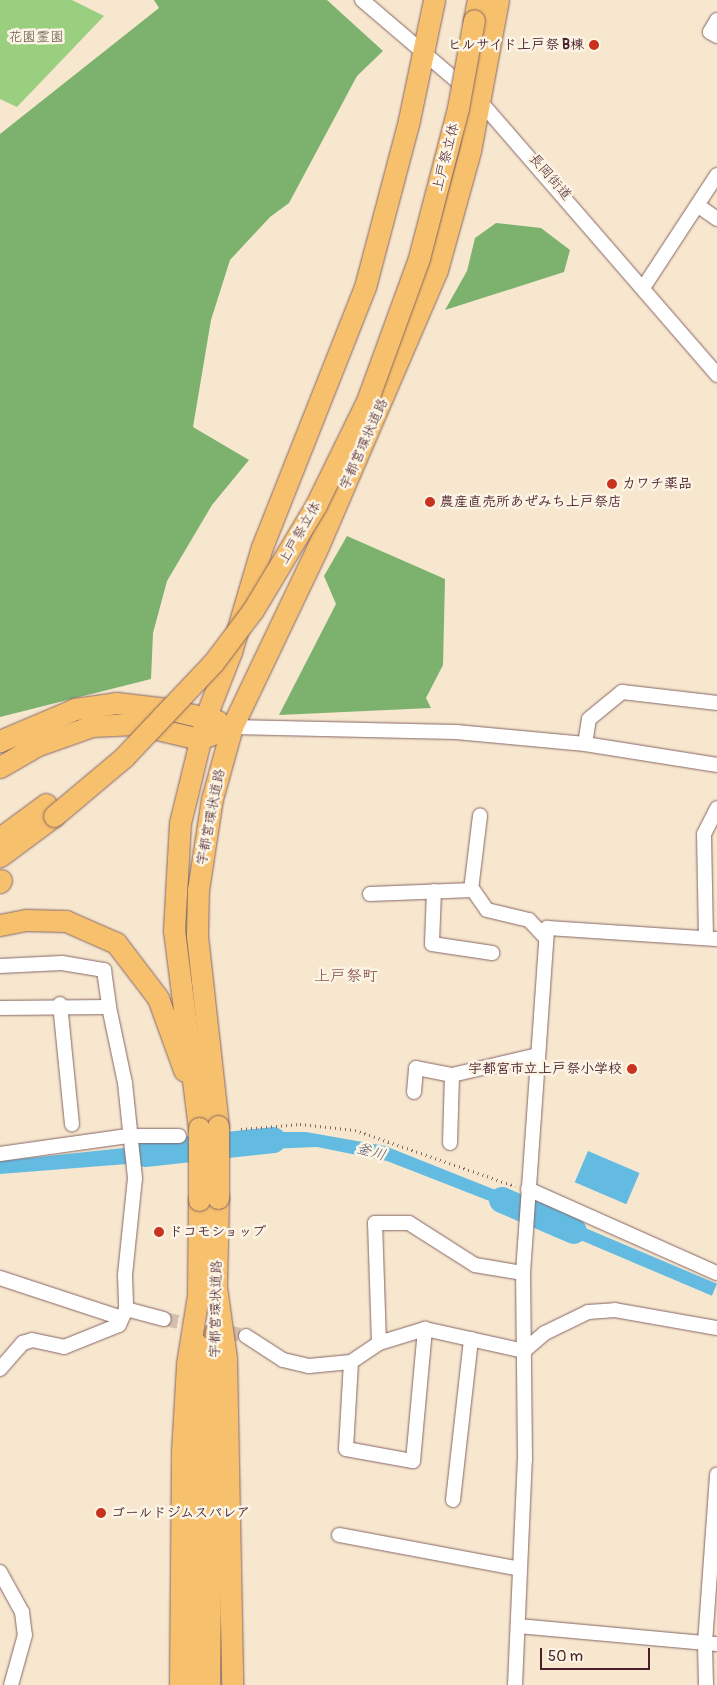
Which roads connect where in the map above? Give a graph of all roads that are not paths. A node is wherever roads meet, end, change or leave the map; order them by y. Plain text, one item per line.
1 (362, 0) edge
2 (434, 0) edge
3 (498, 0) edge
4 (469, 10) edge
5 (717, 20) edge
6 (717, 36) edge
7 (425, 50) junction
8 (479, 100) junction
9 (717, 176) edge
10 (700, 207) junction
11 (717, 219) edge
12 (643, 288) junction
13 (717, 375) edge
14 (717, 703) edge
15 (206, 716) junction
16 (232, 727) junction
17 (199, 739) junction
18 (0, 741) edge
19 (585, 744) junction
20 (717, 765) edge
21 (0, 767) edge
22 (717, 808) edge
23 (50, 810) junction
24 (480, 816) dead end
25 (0, 838) edge
26 (0, 856) edge
27 (471, 890) junction
28 (434, 892) junction
29 (370, 894) dead end
30 (0, 925) edge
31 (546, 938) junction
32 (712, 939) edge
33 (492, 952) dead end
34 (0, 966) edge
35 (60, 1004) junction
36 (109, 1007) junction
37 (0, 1008) edge
38 (538, 1055) junction
39 (452, 1075) junction
40 (414, 1092) dead end
41 (72, 1124) dead end
42 (208, 1127) junction
43 (128, 1136) junction
44 (179, 1136) dead end
45 (450, 1143) dead end
46 (0, 1154) edge
47 (528, 1189) junction
48 (523, 1273) junction
49 (717, 1273) edge
50 (0, 1278) edge
51 (207, 1291) junction
52 (124, 1314) junction
53 (164, 1318) tunnel mouth
54 (717, 1328) edge
55 (425, 1329) junction
56 (246, 1336) tunnel mouth
57 (471, 1340) junction
58 (379, 1343) junction
59 (524, 1351) junction
60 (5, 1355) edge
61 (351, 1362) junction
62 (0, 1369) edge
63 (717, 1474) edge
64 (453, 1500) dead end
65 (339, 1535) dead end
66 (520, 1569) junction
67 (0, 1572) edge
68 (518, 1626) junction
69 (711, 1644) edge
70 (11, 1685) edge
71 (180, 1685) edge
72 (195, 1685) edge
73 (211, 1685) edge
74 (232, 1685) edge
75 (515, 1685) edge
76 (706, 1685) edge

1 - 7 street, 長岡街道
2 - 7 highway, 宇都宮環状道路
3 - 8 highway, 宇都宮環状道路
4 - 23 highway, 上戸祭立体, bridge
5 - 6 street
7 - 8 street, 長岡街道
7 - 15 highway, 宇都宮環状道路
8 - 12 street, 長岡街道
8 - 16 highway, 宇都宮環状道路
9 - 10 street
10 - 11 street
10 - 12 street
12 - 13 street, 長岡街道
14 - 19 street
15 - 16 highway
15 - 17 highway, 宇都宮環状道路
15 - 18 highway
16 - 17 highway
16 - 19 street
16 - 42 highway, 宇都宮環状道路
17 - 21 highway
17 - 42 highway, 宇都宮環状道路
19 - 20 street
22 - 32 street
23 - 25 highway, 上戸祭立体
23 - 26 highway, 上戸祭立体
24 - 27 street
27 - 28 street
27 - 31 street
28 - 29 street
28 - 33 street
30 - 42 highway
31 - 32 street
31 - 38 street
34 - 36 street
35 - 36 street
35 - 37 street
35 - 41 street
36 - 43 street
38 - 39 street
38 - 47 street
39 - 40 street
39 - 45 street
42 - 51 highway, 宇都宮環状道路, bridge
43 - 44 street
43 - 46 street
43 - 52 street
47 - 48 street
47 - 49 street
48 - 58 street
48 - 59 street
50 - 52 street
51 - 71 highway
51 - 72 main road, 宇都宮環状道路
51 - 73 main road, 宇都宮環状道路
51 - 74 highway
52 - 53 street
52 - 60 street
54 - 59 street
55 - 57 street
55 - 58 street
55 - 61 street
56 - 61 street
57 - 59 street
57 - 64 street
58 - 61 street
59 - 66 street
60 - 62 street
63 - 69 street
65 - 66 street
66 - 68 street
67 - 70 street
68 - 69 street
68 - 75 street
69 - 76 street

